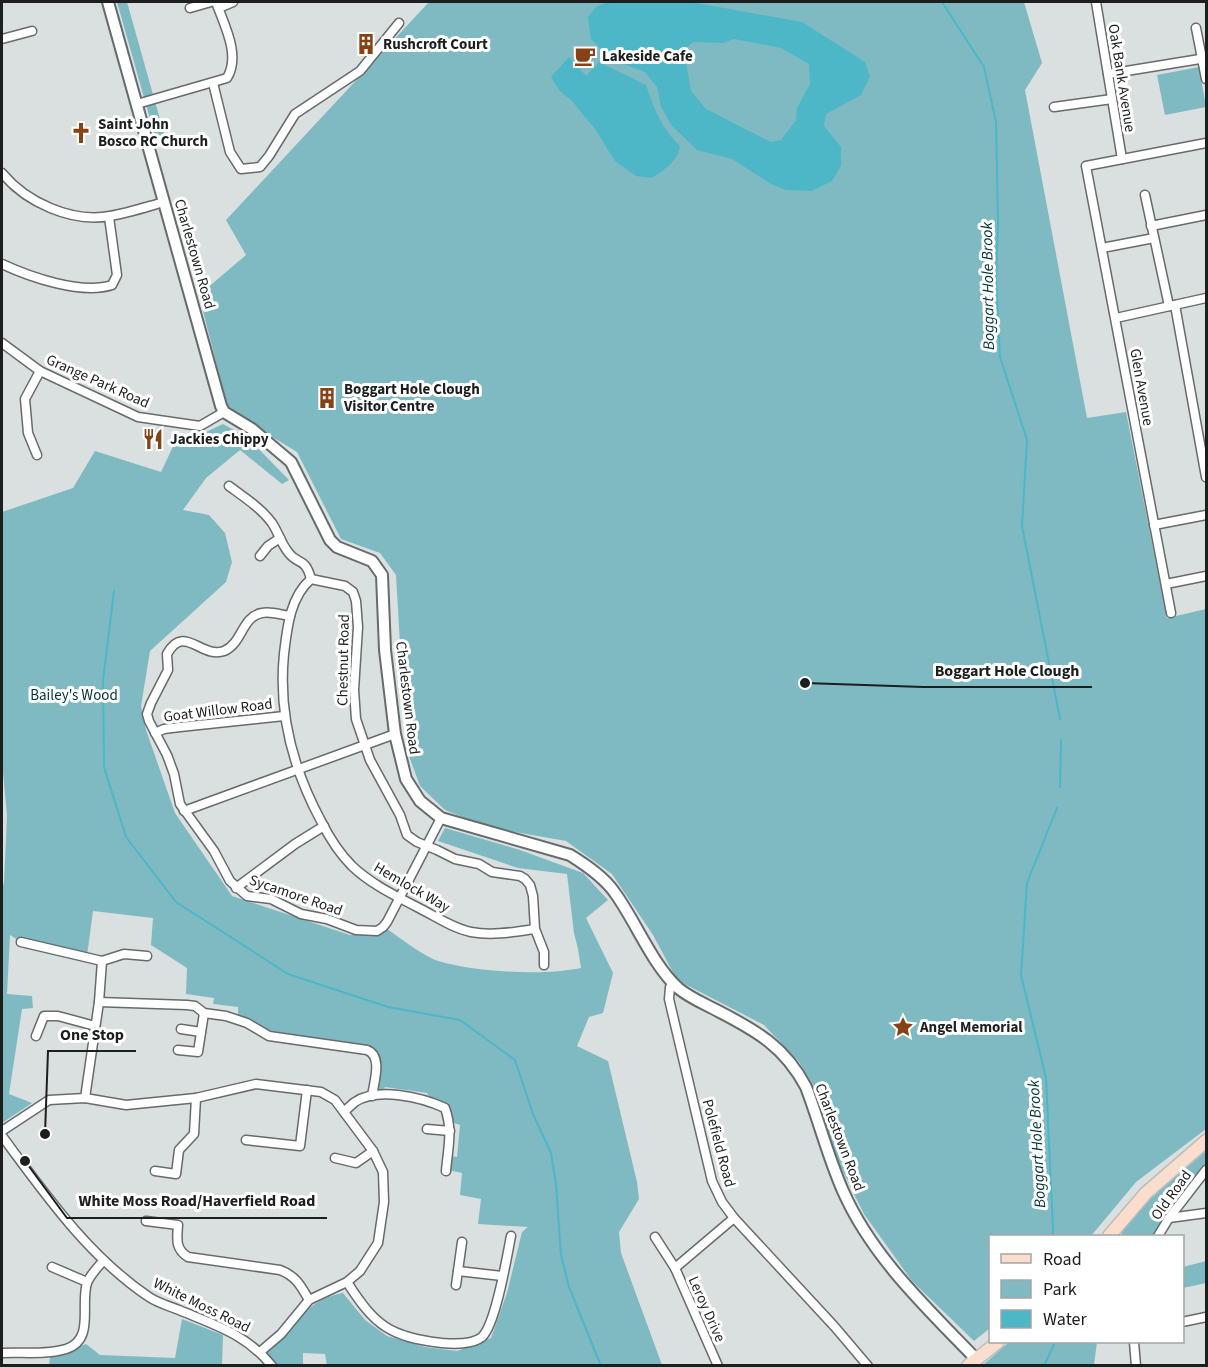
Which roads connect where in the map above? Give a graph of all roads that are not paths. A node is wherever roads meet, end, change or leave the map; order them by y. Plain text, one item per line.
1 (108, 2) edge
2 (211, 2) edge
3 (233, 2) edge
4 (1096, 2) edge
5 (217, 5) edge
6 (190, 8) dead end
7 (399, 23) dead end
8 (1196, 28) dead end
9 (32, 31) dead end
10 (2, 39) edge
11 (1204, 58) edge
12 (1108, 74) junction
13 (1206, 79) edge
14 (213, 83) junction
15 (1112, 99) junction
16 (137, 104) junction
17 (1054, 107) dead end
18 (1206, 143) edge
19 (1122, 159) junction
20 (2, 172) edge
21 (1145, 195) dead end
22 (164, 202) junction
23 (1206, 215) edge
24 (109, 217) junction
25 (1151, 226) junction
26 (1154, 238) junction
27 (1102, 248) junction
28 (2, 264) edge
29 (1206, 298) edge
30 (1172, 305) junction
31 (1116, 318) junction
32 (2, 343) edge
33 (40, 371) junction
34 (224, 412) junction
35 (37, 455) dead end
36 (1206, 477) edge
37 (229, 486) dead end
38 (1206, 515) edge
39 (1154, 525) junction
40 (280, 538) junction
41 (260, 556) dead end
42 (1206, 576) edge
43 (311, 579) junction
44 (1166, 584) junction
45 (1171, 613) dead end
46 (290, 616) junction
47 (284, 716) junction
48 (155, 733) junction
49 (395, 734) junction
50 (364, 745) junction
51 (298, 769) junction
52 (184, 812) junction
53 (441, 818) junction
54 (324, 826) junction
55 (427, 847) junction
56 (236, 888) junction
57 (399, 898) junction
58 (535, 929) junction
59 (21, 942) dead end
60 (147, 956) dead end
61 (102, 961) junction
62 (544, 965) dead end
63 (674, 983) junction
64 (99, 1002) junction
65 (204, 1013) junction
66 (95, 1026) junction
67 (181, 1029) dead end
68 (201, 1032) junction
69 (36, 1036) dead end
70 (178, 1050) dead end
71 (307, 1090) junction
72 (372, 1096) junction
73 (85, 1098) junction
74 (196, 1098) junction
75 (344, 1112) junction
76 (426, 1129) dead end
77 (2, 1131) edge
78 (450, 1131) junction
79 (2, 1136) edge
80 (246, 1140) dead end
81 (1206, 1141) edge
82 (373, 1151) junction
83 (335, 1158) dead end
84 (1206, 1170) edge
85 (155, 1171) dead end
86 (446, 1171) dead end
87 (1206, 1213) edge
88 (734, 1218) junction
89 (1169, 1218) junction
90 (146, 1221) dead end
91 (1110, 1235) edge
92 (1159, 1235) edge
93 (511, 1236) dead end
94 (655, 1237) dead end
95 (462, 1242) dead end
96 (103, 1261) junction
97 (52, 1267) dead end
98 (675, 1268) junction
99 (458, 1271) junction
100 (502, 1276) junction
101 (87, 1282) junction
102 (347, 1282) junction
103 (456, 1285) dead end
104 (309, 1300) junction
105 (1206, 1317) edge
106 (1184, 1322) edge
107 (996, 1343) edge
108 (1134, 1343) edge
109 (260, 1352) junction
110 (2, 1353) edge
111 (972, 1362) edge
112 (272, 1365) edge
113 (717, 1365) edge
114 (868, 1365) edge
115 (1136, 1365) edge

1 - 16 street, Charlestown Road
2 - 6 street
3 - 5 street
4 - 12 street, Oak Bank Avenue
5 - 14 street
7 - 14 street
8 - 11 street
9 - 10 street
11 - 12 street
11 - 13 street
12 - 15 street, Oak Bank Avenue
14 - 16 street
15 - 17 street
15 - 19 street, Oak Bank Avenue
16 - 22 street, Charlestown Road
18 - 19 street
19 - 27 street, Glen Avenue
20 - 24 street
21 - 25 street
22 - 24 street
22 - 34 street, Charlestown Road
23 - 25 street
24 - 28 street
25 - 26 street
26 - 27 street
26 - 30 street
27 - 31 street, Glen Avenue
29 - 30 street
30 - 31 street
30 - 36 street
31 - 39 street, Glen Avenue
32 - 33 street, Grange Park Road
33 - 34 street, Grange Park Road
33 - 35 street
34 - 49 street, Charlestown Road
37 - 40 street
38 - 39 street
39 - 44 street, Glen Avenue
40 - 41 street
40 - 43 street
42 - 44 street
43 - 46 street
43 - 50 street, Chestnut Road
44 - 45 street, Glen Avenue
46 - 47 street, Hemlock Way
46 - 48 street, Sycamore Road
47 - 48 street, Goat Willow Road
47 - 51 street, Hemlock Way
48 - 52 street, Sycamore Road
49 - 50 street
49 - 53 street, Charlestown Road
50 - 51 street
50 - 55 street, Chestnut Road
51 - 52 street
51 - 54 street, Hemlock Way
52 - 56 street, Sycamore Road
53 - 55 street, Sycamore Road
53 - 63 street, Charlestown Road
54 - 56 street
54 - 57 street, Hemlock Way
55 - 57 street, Sycamore Road
55 - 58 street, Chestnut Road
56 - 57 street, Sycamore Road
57 - 58 street, Hemlock Way
58 - 62 street, Chestnut Road
59 - 61 street
60 - 61 street
61 - 64 street
63 - 88 street, Polefield Road
63 - 111 street, Charlestown Road
64 - 65 street
64 - 66 street
65 - 68 street
65 - 72 street
66 - 69 street
66 - 73 street
67 - 68 street
68 - 70 street
71 - 74 street
71 - 75 street
71 - 80 street
72 - 75 street
72 - 78 street
73 - 74 street
73 - 77 street
74 - 85 street
75 - 82 street
76 - 78 street
78 - 86 street
79 - 96 street, White Moss Road
81 - 91 main road
82 - 83 street
82 - 102 street
84 - 89 street, Old Road
87 - 89 street
88 - 98 street, Leroy Drive
88 - 114 street, Polefield Road
89 - 92 street, Old Road
90 - 104 street
93 - 100 street
94 - 98 street
95 - 99 street
96 - 101 street
96 - 109 street, White Moss Road
97 - 101 street
98 - 113 street, Leroy Drive
99 - 100 street
99 - 103 street
100 - 102 street
101 - 110 street
102 - 104 street
104 - 109 street
105 - 106 street
107 - 111 main road
108 - 115 street
109 - 112 street, White Moss Road

